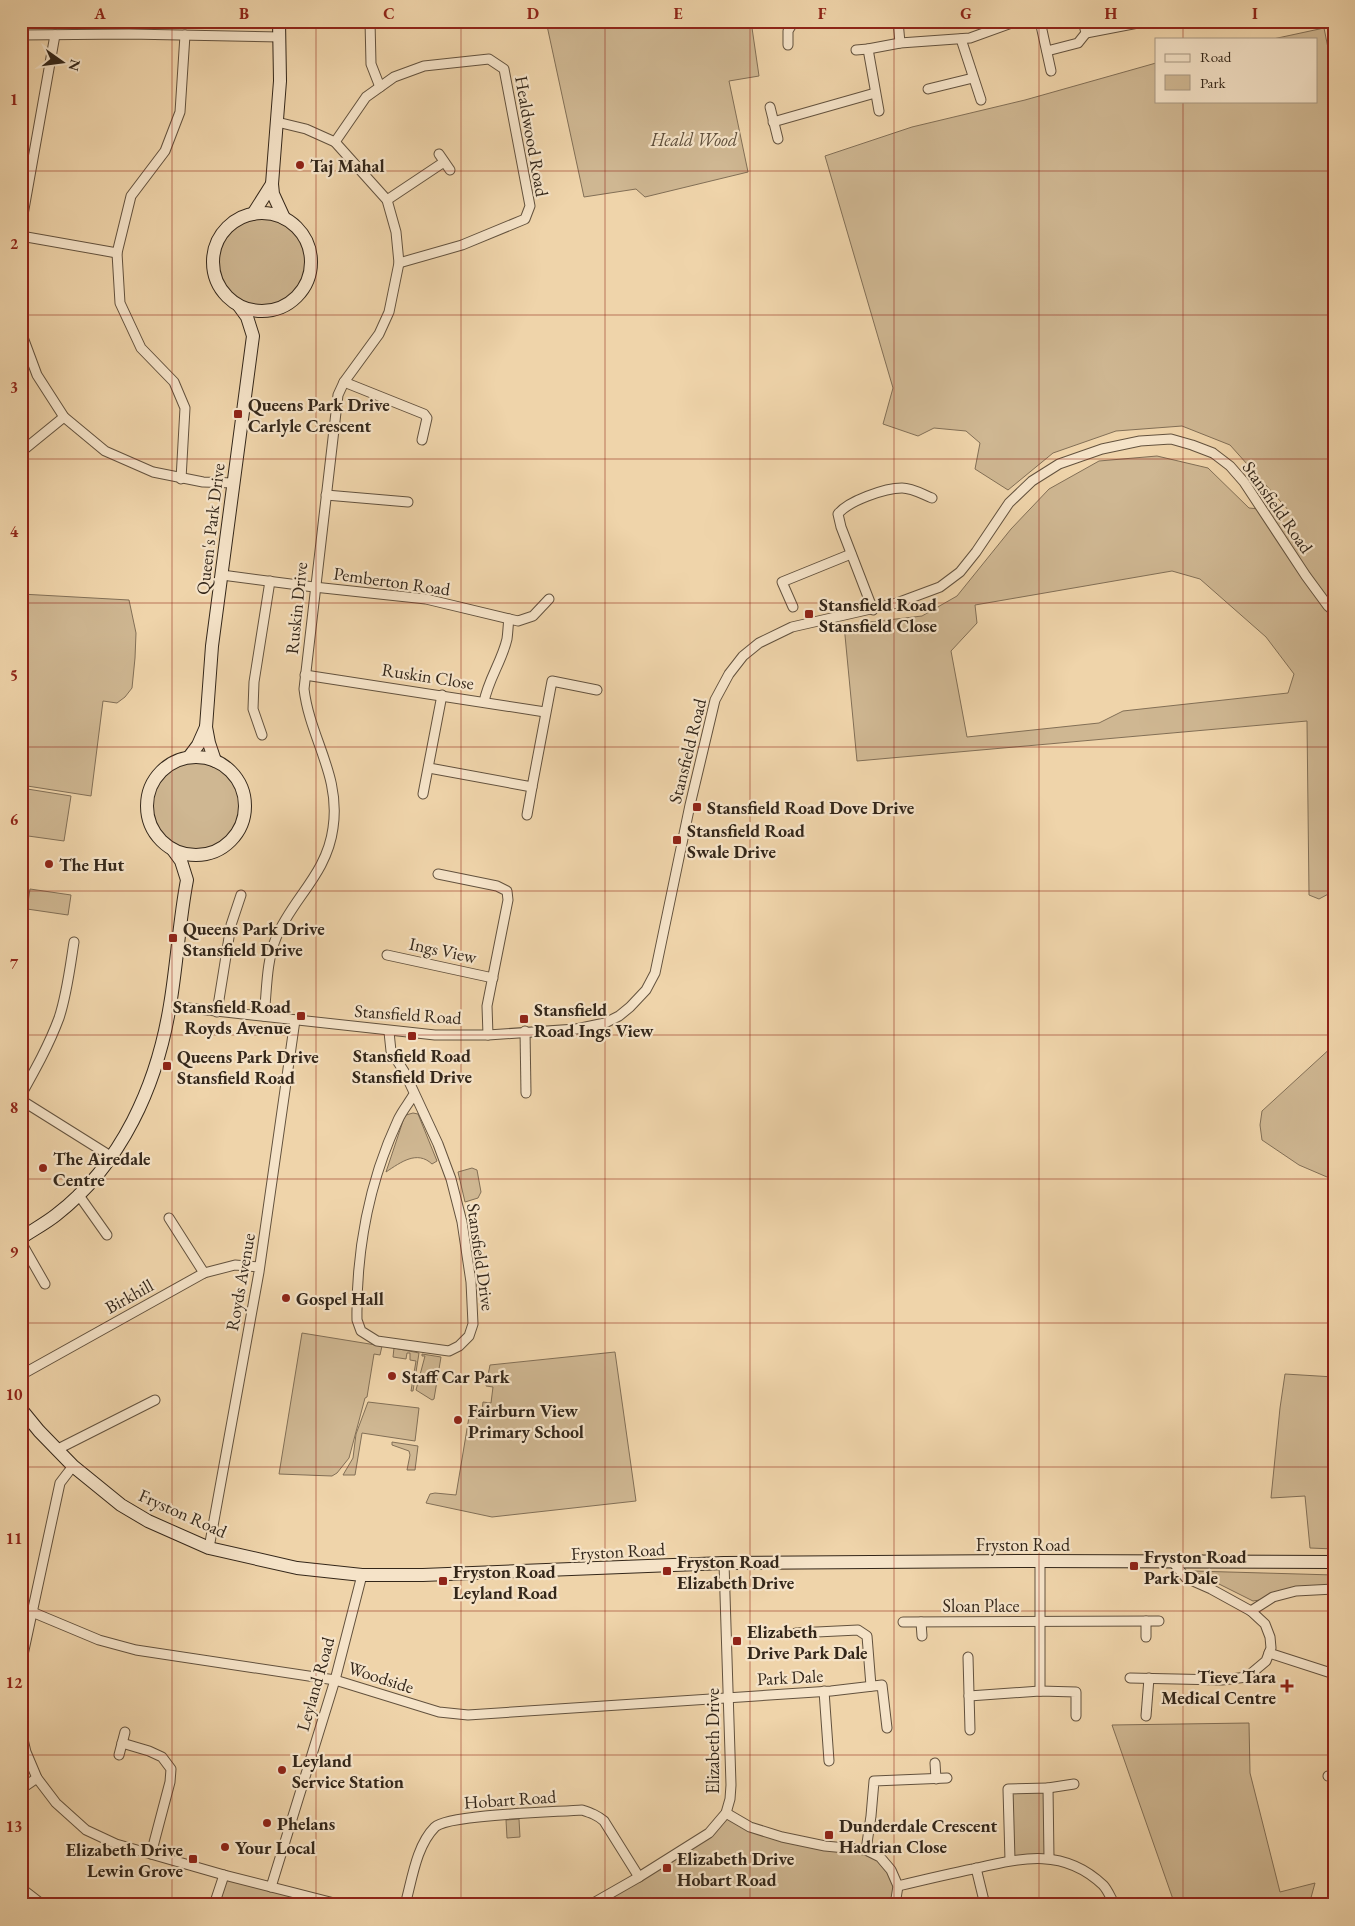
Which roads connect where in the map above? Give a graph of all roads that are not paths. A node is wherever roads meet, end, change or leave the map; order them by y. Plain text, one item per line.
1 (279, 21) edge
2 (370, 21) edge
3 (794, 21) edge
4 (898, 21) edge
5 (1018, 21) edge
6 (1040, 21) edge
7 (1083, 21) edge
8 (1138, 23) dead end
9 (1086, 33) junction
10 (21, 35) edge
11 (55, 35) junction
12 (185, 35) junction
13 (280, 37) junction
14 (961, 39) junction
15 (900, 43) junction
16 (788, 45) dead end
17 (868, 49) junction
18 (856, 50) dead end
19 (1047, 51) junction
20 (1051, 71) dead end
21 (972, 78) junction
22 (380, 87) junction
23 (928, 89) dead end
24 (875, 93) junction
25 (981, 100) dead end
26 (770, 107) dead end
27 (880, 112) dead end
28 (277, 122) junction
29 (773, 122) junction
30 (778, 139) dead end
31 (335, 142) junction
32 (450, 170) dead end
33 (272, 184) junction
34 (387, 200) junction
35 (252, 214) junction
36 (284, 218) junction
37 (21, 226) edge
38 (21, 236) edge
39 (117, 253) junction
40 (399, 263) junction
41 (239, 306) junction
42 (269, 311) junction
43 (21, 332) edge
44 (253, 336) junction
45 (344, 382) junction
46 (64, 417) junction
47 (422, 440) dead end
48 (21, 452) edge
49 (181, 478) junction
50 (234, 483) junction
51 (326, 495) junction
52 (932, 498) dead end
53 (408, 502) dead end
54 (851, 554) junction
55 (222, 575) junction
56 (270, 581) junction
57 (314, 587) junction
58 (549, 599) dead end
59 (793, 607) dead end
60 (873, 610) junction
61 (1334, 611) edge
62 (509, 619) junction
63 (305, 675) junction
64 (596, 690) dead end
65 (442, 695) junction
66 (484, 702) junction
67 (545, 712) junction
68 (206, 727) junction
69 (262, 735) dead end
70 (189, 757) junction
71 (215, 761) junction
72 (428, 768) junction
73 (532, 787) junction
74 (423, 794) dead end
75 (527, 814) dead end
76 (172, 850) junction
77 (203, 855) junction
78 (438, 874) dead end
79 (187, 880) junction
80 (241, 895) dead end
81 (74, 942) dead end
82 (387, 955) dead end
83 (493, 978) junction
84 (170, 1006) junction
85 (217, 1012) junction
86 (264, 1016) junction
87 (295, 1020) junction
88 (525, 1031) junction
89 (389, 1032) junction
90 (488, 1035) junction
91 (526, 1093) dead end
92 (414, 1094) junction
93 (21, 1095) edge
94 (21, 1100) edge
95 (112, 1157) junction
96 (78, 1194) junction
97 (169, 1218) dead end
98 (107, 1235) dead end
99 (21, 1238) edge
100 (21, 1242) edge
101 (259, 1267) junction
102 (204, 1273) junction
103 (44, 1284) dead end
104 (21, 1375) edge
105 (155, 1400) dead end
106 (21, 1409) edge
107 (56, 1450) junction
108 (73, 1466) junction
109 (209, 1548) junction
110 (1040, 1561) junction
111 (1172, 1562) junction
112 (1334, 1562) edge
113 (724, 1563) junction
114 (362, 1575) junction
115 (1334, 1589) edge
116 (1251, 1611) junction
117 (32, 1612) junction
118 (1146, 1621) junction
119 (1159, 1621) dead end
120 (903, 1622) dead end
121 (921, 1622) junction
122 (1041, 1622) junction
123 (796, 1633) dead end
124 (922, 1636) dead end
125 (1146, 1637) dead end
126 (1269, 1653) junction
127 (968, 1658) dead end
128 (21, 1664) edge
129 (1334, 1674) edge
130 (1130, 1678) dead end
131 (1149, 1678) junction
132 (335, 1680) junction
133 (871, 1686) junction
134 (824, 1691) junction
135 (1040, 1691) junction
136 (969, 1696) junction
137 (728, 1697) junction
138 (1076, 1716) dead end
139 (1146, 1716) dead end
140 (887, 1728) dead end
141 (970, 1730) dead end
142 (21, 1731) edge
143 (125, 1732) dead end
144 (122, 1743) junction
145 (119, 1755) dead end
146 (829, 1761) dead end
147 (935, 1763) dead end
148 (36, 1778) junction
149 (947, 1778) dead end
150 (936, 1779) junction
151 (1074, 1784) dead end
152 (1048, 1788) junction
153 (21, 1789) edge
154 (726, 1813) junction
155 (866, 1850) junction
156 (151, 1854) junction
157 (1049, 1858) junction
158 (1010, 1860) junction
159 (976, 1868) junction
160 (224, 1875) junction
161 (638, 1877) junction
162 (898, 1886) junction
163 (21, 1888) edge
164 (272, 1888) junction
165 (320, 1902) edge
166 (592, 1904) edge
167 (43, 1905) edge
168 (214, 1905) edge
169 (342, 1905) edge
170 (405, 1905) edge
171 (895, 1905) edge
172 (985, 1905) edge
173 (1115, 1905) edge

1 - 13 street
2 - 22 street
3 - 16 street
4 - 15 street
5 - 14 street
6 - 19 street
7 - 9 street
8 - 9 street
9 - 19 street
10 - 11 street
11 - 12 street
11 - 37 street
12 - 13 street
12 - 39 street
13 - 28 street
14 - 15 street
14 - 21 street
15 - 17 street
17 - 18 street
17 - 24 street
19 - 20 street
21 - 23 street
21 - 25 street
22 - 31 street, Healdwood Road
22 - 40 street, Healdwood Road
24 - 27 street
24 - 29 street
26 - 29 street
28 - 31 street, Ruskin Drive
28 - 33 street
29 - 30 street
31 - 34 street, Ruskin Drive
32 - 34 street
33 - 35 street
33 - 36 street
34 - 40 street, Ruskin Drive
35 - 36 street, Queen's Park Drive
35 - 41 street, Queen's Park Drive
36 - 42 street
38 - 39 street
39 - 49 street
40 - 45 street, Ruskin Drive
41 - 42 street
41 - 44 street, Queen's Park Drive
42 - 44 street, Queen's Park Drive
43 - 46 street
44 - 50 street, Queen's Park Drive
45 - 47 street
45 - 51 street, Ruskin Drive
46 - 48 street
46 - 49 street
49 - 50 street
50 - 55 street, Queen's Park Drive
51 - 53 street
51 - 57 street, Ruskin Drive
52 - 54 street
54 - 59 street
54 - 60 street
55 - 56 street, Pemberton Road
55 - 68 street, Queen's Park Drive
56 - 57 street, Pemberton Road
56 - 69 street
57 - 62 street, Pemberton Road
57 - 63 street, Ruskin Drive
58 - 62 street, Pemberton Road
60 - 61 street, Stansfield Road
60 - 88 street, Stansfield Road
62 - 66 street
63 - 65 street, Ruskin Close
63 - 86 street, Ruskin Drive
64 - 67 street
65 - 66 street, Ruskin Close
65 - 72 street
66 - 67 street, Ruskin Close
67 - 73 street
68 - 70 street, Queen's Park Drive
68 - 71 street, Queen's Park Drive
70 - 71 street
70 - 76 street
71 - 77 street
72 - 73 street
72 - 74 street
73 - 75 street
76 - 77 street
76 - 79 street
77 - 79 street
78 - 83 street, Ings View
79 - 84 street
80 - 85 street
81 - 93 street
82 - 83 street, Ings View
83 - 90 street, Ings View
84 - 85 street, Stansfield Road
84 - 95 street
85 - 86 street, Stansfield Road
86 - 87 street, Stansfield Road
87 - 89 street, Stansfield Road
87 - 101 street, Royds Avenue
88 - 90 street, Stansfield Road
88 - 91 street
89 - 90 street, Stansfield Road
89 - 92 street, Stansfield Drive
92 - 92 street, Stansfield Drive
94 - 95 street
95 - 96 street
96 - 98 street
96 - 99 street
97 - 102 street
100 - 103 street
101 - 102 street, Birkhill
101 - 109 street, Royds Avenue
102 - 104 street, Birkhill
105 - 107 street
106 - 107 street, Fryston Road
107 - 108 street, Fryston Road
108 - 109 street, Fryston Road
108 - 117 street
109 - 114 street, Fryston Road
110 - 111 street, Fryston Road
110 - 113 street, Fryston Road
110 - 122 street, Sloan Place
111 - 112 street, Fryston Road
111 - 116 street
113 - 114 street, Fryston Road
113 - 137 street, Elizabeth Drive
114 - 132 street, Leyland Road
115 - 116 street
116 - 126 street
117 - 128 street
117 - 132 street, Woodside
118 - 119 street, Sloan Place
118 - 122 street, Sloan Place
118 - 125 street
120 - 121 street, Sloan Place
121 - 122 street, Sloan Place
121 - 124 street, Sloan Place
122 - 135 street, Sloan Place
123 - 133 street
126 - 129 street
126 - 131 street
127 - 136 street
130 - 131 street
131 - 139 street
132 - 137 street, Woodside
132 - 164 street, Leyland Road
133 - 134 street, Park Dale
133 - 140 street, Park Dale
134 - 137 street, Park Dale
134 - 146 street
135 - 136 street
135 - 138 street
136 - 141 street
137 - 154 street, Elizabeth Drive
142 - 148 street
143 - 144 street
144 - 145 street
144 - 156 street
147 - 150 street
148 - 153 street
148 - 156 street
149 - 150 street
150 - 155 street
151 - 152 street
152 - 157 street
152 - 158 street
154 - 155 street
154 - 161 street, Elizabeth Drive
155 - 162 street
156 - 160 street
157 - 158 street
157 - 173 street
158 - 159 street
159 - 162 street
159 - 172 street
160 - 164 street
160 - 168 street
161 - 166 street, Elizabeth Drive
161 - 170 street, Hobart Road
162 - 171 street
163 - 167 street
164 - 165 street
165 - 169 street

